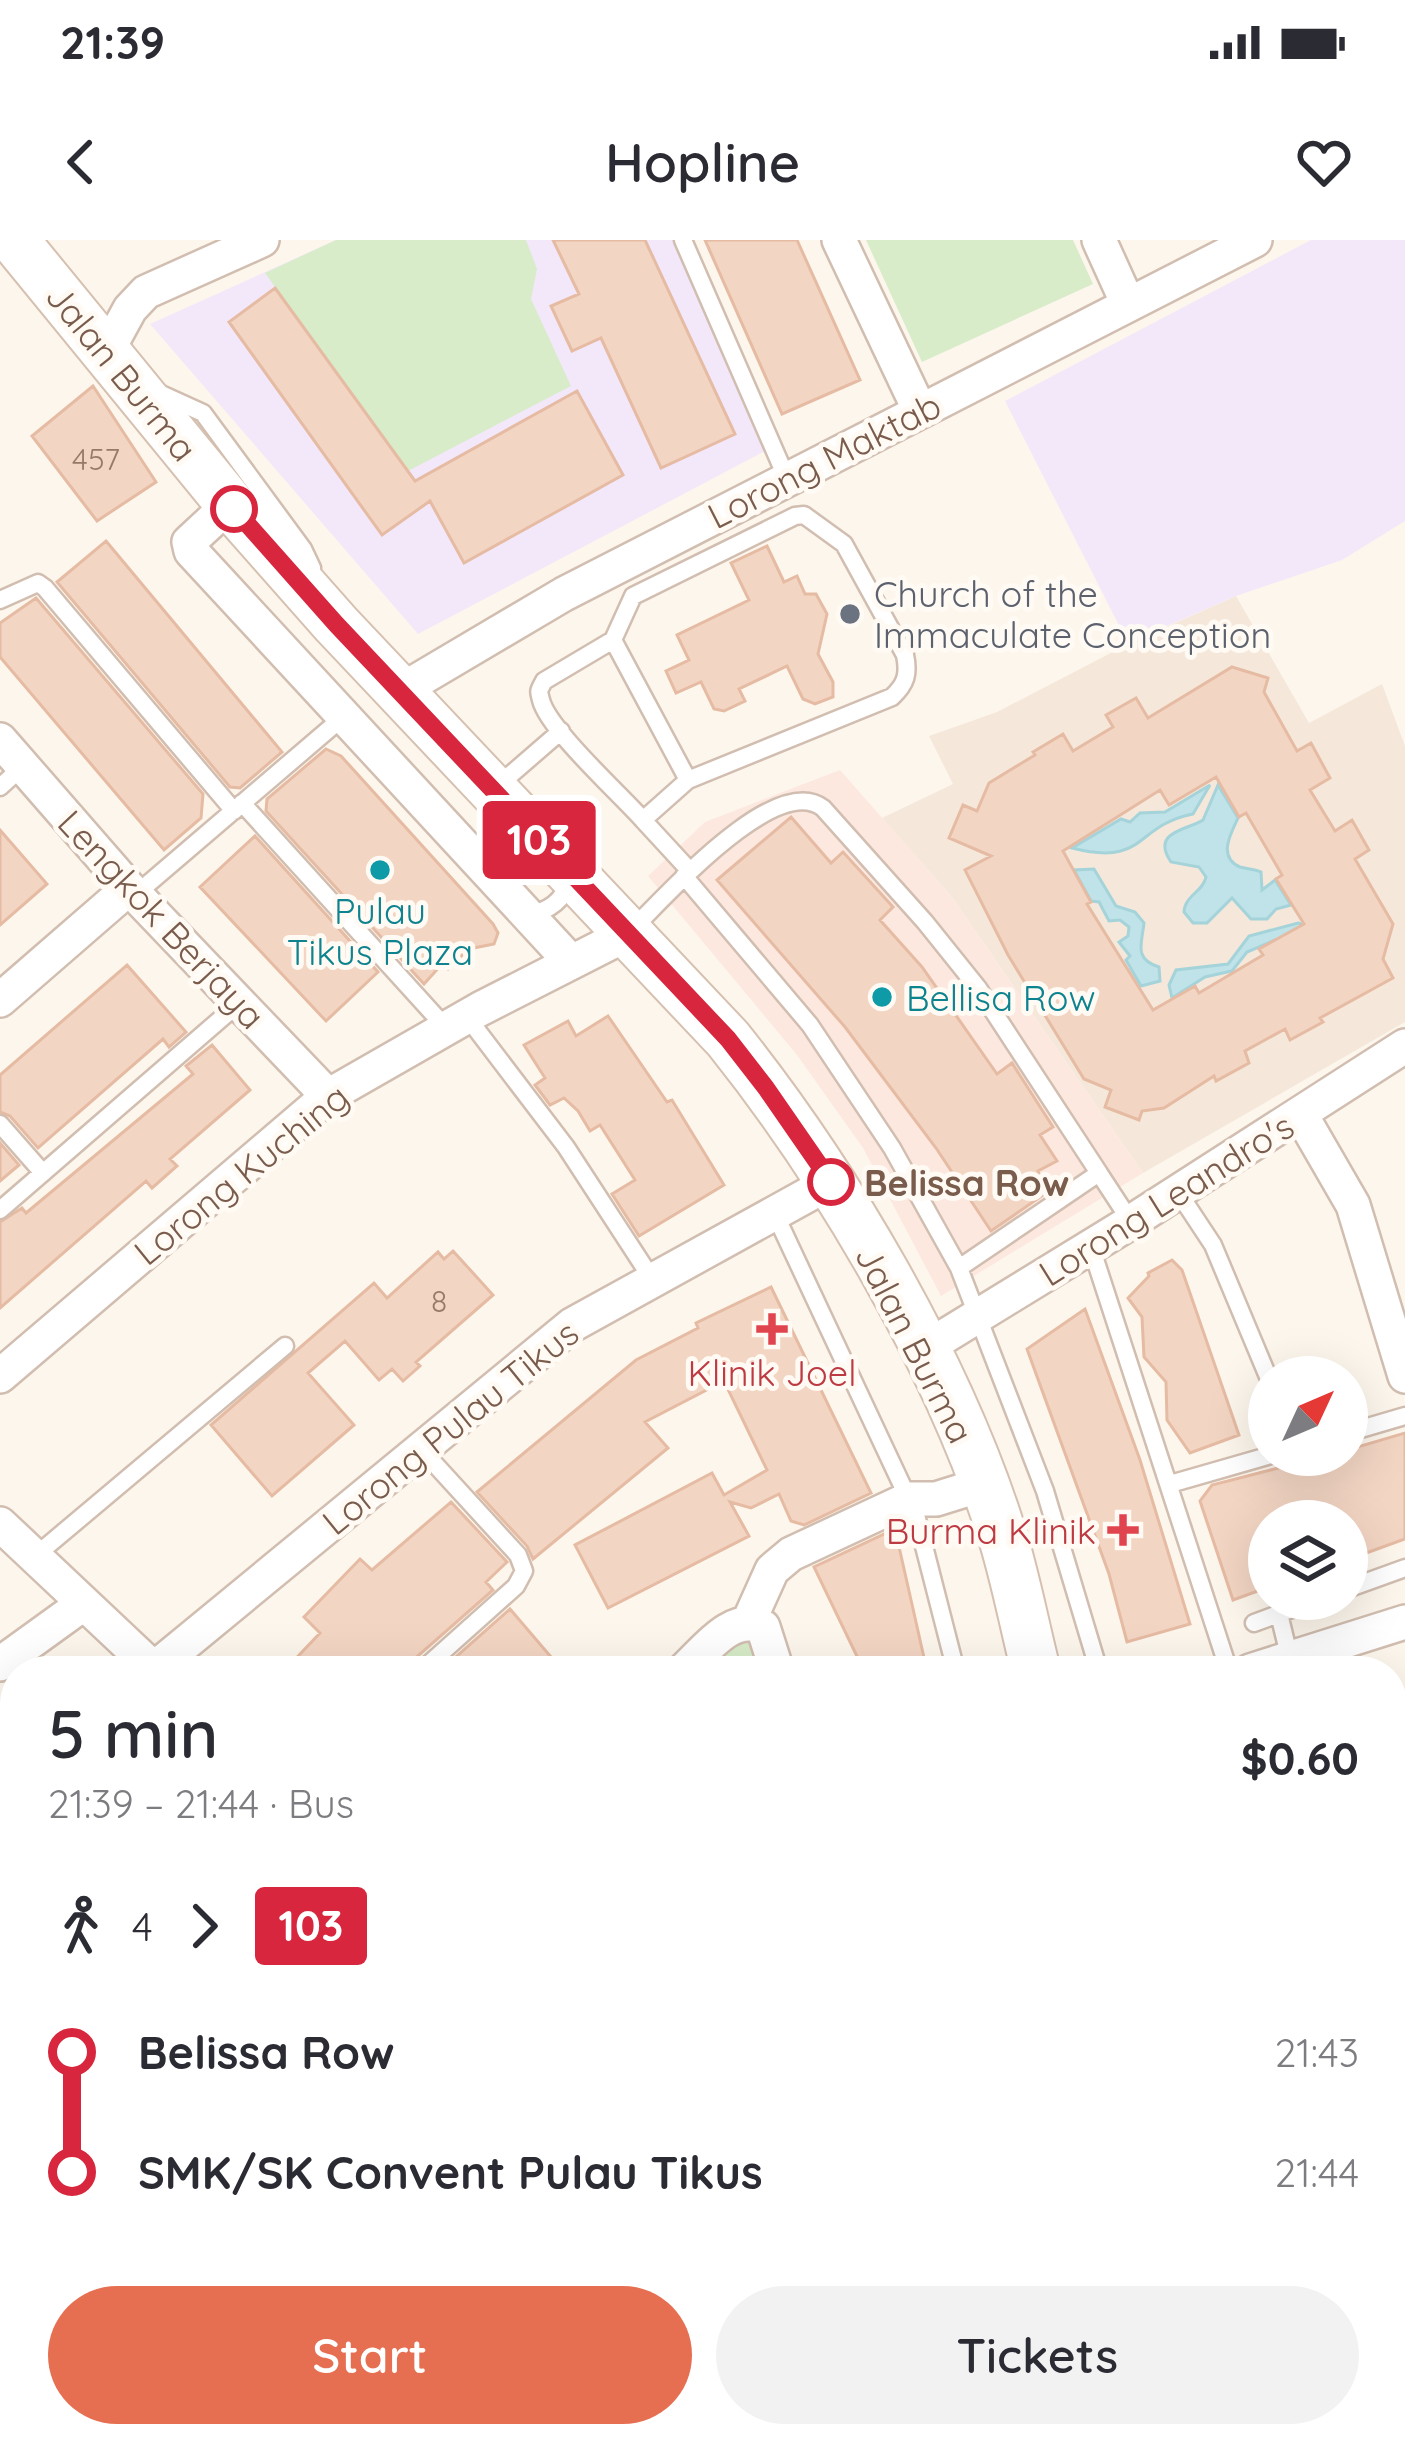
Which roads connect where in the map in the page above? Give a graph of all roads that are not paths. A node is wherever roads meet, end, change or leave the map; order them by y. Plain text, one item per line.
1 (14, 240) edge
2 (262, 240) edge
3 (683, 240) edge
4 (839, 240) edge
5 (1099, 240) edge
6 (1255, 240) edge
7 (1128, 304) junction
8 (116, 364) junction
9 (920, 411) junction
10 (782, 481) junction
11 (230, 504) junction
12 (795, 516) junction
13 (0, 600) edge
14 (336, 624) junction
15 (614, 640) junction
16 (400, 691) junction
17 (343, 718) junction
18 (561, 730) junction
19 (0, 740) edge
20 (12, 777) edge
21 (688, 780) junction
22 (493, 790) junction
23 (238, 807) junction
24 (643, 820) junction
25 (93, 847) junction
26 (687, 874) junction
27 (571, 875) junction
28 (132, 892) junction
29 (528, 915) junction
30 (94, 918) junction
31 (628, 932) junction
32 (571, 962) junction
33 (0, 1000) edge
34 (238, 1004) junction
35 (457, 1023) junction
36 (1405, 1046) edge
37 (328, 1096) junction
38 (1300, 1115) junction
39 (0, 1124) edge
40 (43, 1173) junction
41 (1099, 1173) junction
42 (831, 1182) junction
43 (1178, 1192) junction
44 (0, 1210) edge
45 (775, 1214) junction
46 (1131, 1222) junction
47 (1091, 1247) junction
48 (959, 1268) junction
49 (652, 1279) junction
50 (979, 1314) junction
51 (285, 1346) dead end
52 (924, 1348) junction
53 (1259, 1356) edge
54 (0, 1376) edge
55 (1405, 1376) edge
56 (1405, 1416) edge
57 (1368, 1427) edge
58 (422, 1449) junction
59 (1248, 1462) edge
60 (984, 1484) junction
61 (1170, 1484) junction
62 (909, 1499) junction
63 (0, 1523) edge
64 (34, 1557) junction
65 (1405, 1568) edge
66 (1368, 1581) edge
67 (83, 1604) junction
68 (1262, 1620) edge
69 (1280, 1620) edge
70 (748, 1621) junction
71 (1405, 1622) edge
72 (1254, 1623) dead end
73 (11, 1656) edge
74 (140, 1656) edge
75 (172, 1656) edge
76 (439, 1656) edge
77 (699, 1656) edge
78 (772, 1656) edge
79 (952, 1656) edge
80 (1032, 1656) edge
81 (1094, 1656) edge
82 (1224, 1656) edge
83 (1289, 1656) edge
84 (1299, 1656) edge

1 - 8 main road, Jalan Burma
2 - 8 street
3 - 10 lane
4 - 9 street
5 - 7 street
6 - 7 street, Lorong Maktab
7 - 9 street, Lorong Maktab
8 - 11 main road, Jalan Burma
8 - 14 lane
9 - 10 street, Lorong Maktab
10 - 12 lane
10 - 16 street, Lorong Maktab
11 - 14 main road, Jalan Burma
11 - 17 street
12 - 15 lane
12 - 21 lane
13 - 23 lane
14 - 16 main road, Jalan Burma
15 - 18 lane
15 - 21 lane
16 - 22 main road, Jalan Burma
17 - 23 lane
17 - 29 street
18 - 22 lane
18 - 24 lane
19 - 20 street, Lengkok Berjaya
20 - 25 street, Lengkok Berjaya
21 - 24 lane
22 - 27 main road, Jalan Burma
23 - 28 lane
23 - 35 lane
24 - 26 lane
25 - 28 street, Lengkok Berjaya
25 - 30 street
26 - 31 lane
26 - 41 lane
26 - 48 lane
27 - 29 lane
27 - 31 main road, Jalan Burma
28 - 30 street
28 - 34 street, Lengkok Berjaya
29 - 32 street
30 - 33 street
31 - 32 street, Lorong Kuching
31 - 42 main road, Jalan Burma
32 - 35 street, Lorong Kuching
34 - 37 street, Lengkok Berjaya
34 - 40 lane
35 - 37 street, Lorong Kuching
35 - 49 lane
36 - 38 street, Lorong Leandro's
37 - 54 street, Lorong Kuching
38 - 43 street, Lorong Leandro's
38 - 55 street
39 - 40 lane
40 - 44 lane
41 - 46 lane
41 - 48 lane
42 - 45 street, Lorong Pulau Tikus
42 - 52 main road, Jalan Burma
43 - 46 street, Lorong Leandro's
43 - 53 lane
45 - 49 street, Lorong Pulau Tikus
45 - 62 lane
46 - 47 street, Lorong Leandro's
47 - 50 street, Lorong Leandro's
47 - 61 lane
48 - 50 lane
49 - 58 street, Lorong Pulau Tikus
50 - 52 street, Lorong Leandro's
50 - 81 lane
51 - 64 lane
52 - 60 main road, Jalan Burma
56 - 57 lane
58 - 75 street, Lorong Pulau Tikus
58 - 76 lane
59 - 61 lane
60 - 62 street
60 - 80 main road, Jalan Burma
61 - 82 lane
62 - 70 street
62 - 79 lane
63 - 64 street
64 - 67 street
65 - 66 lane
67 - 73 street
67 - 74 street
68 - 72 lane
69 - 83 lane
70 - 77 street
70 - 78 street
71 - 84 street

